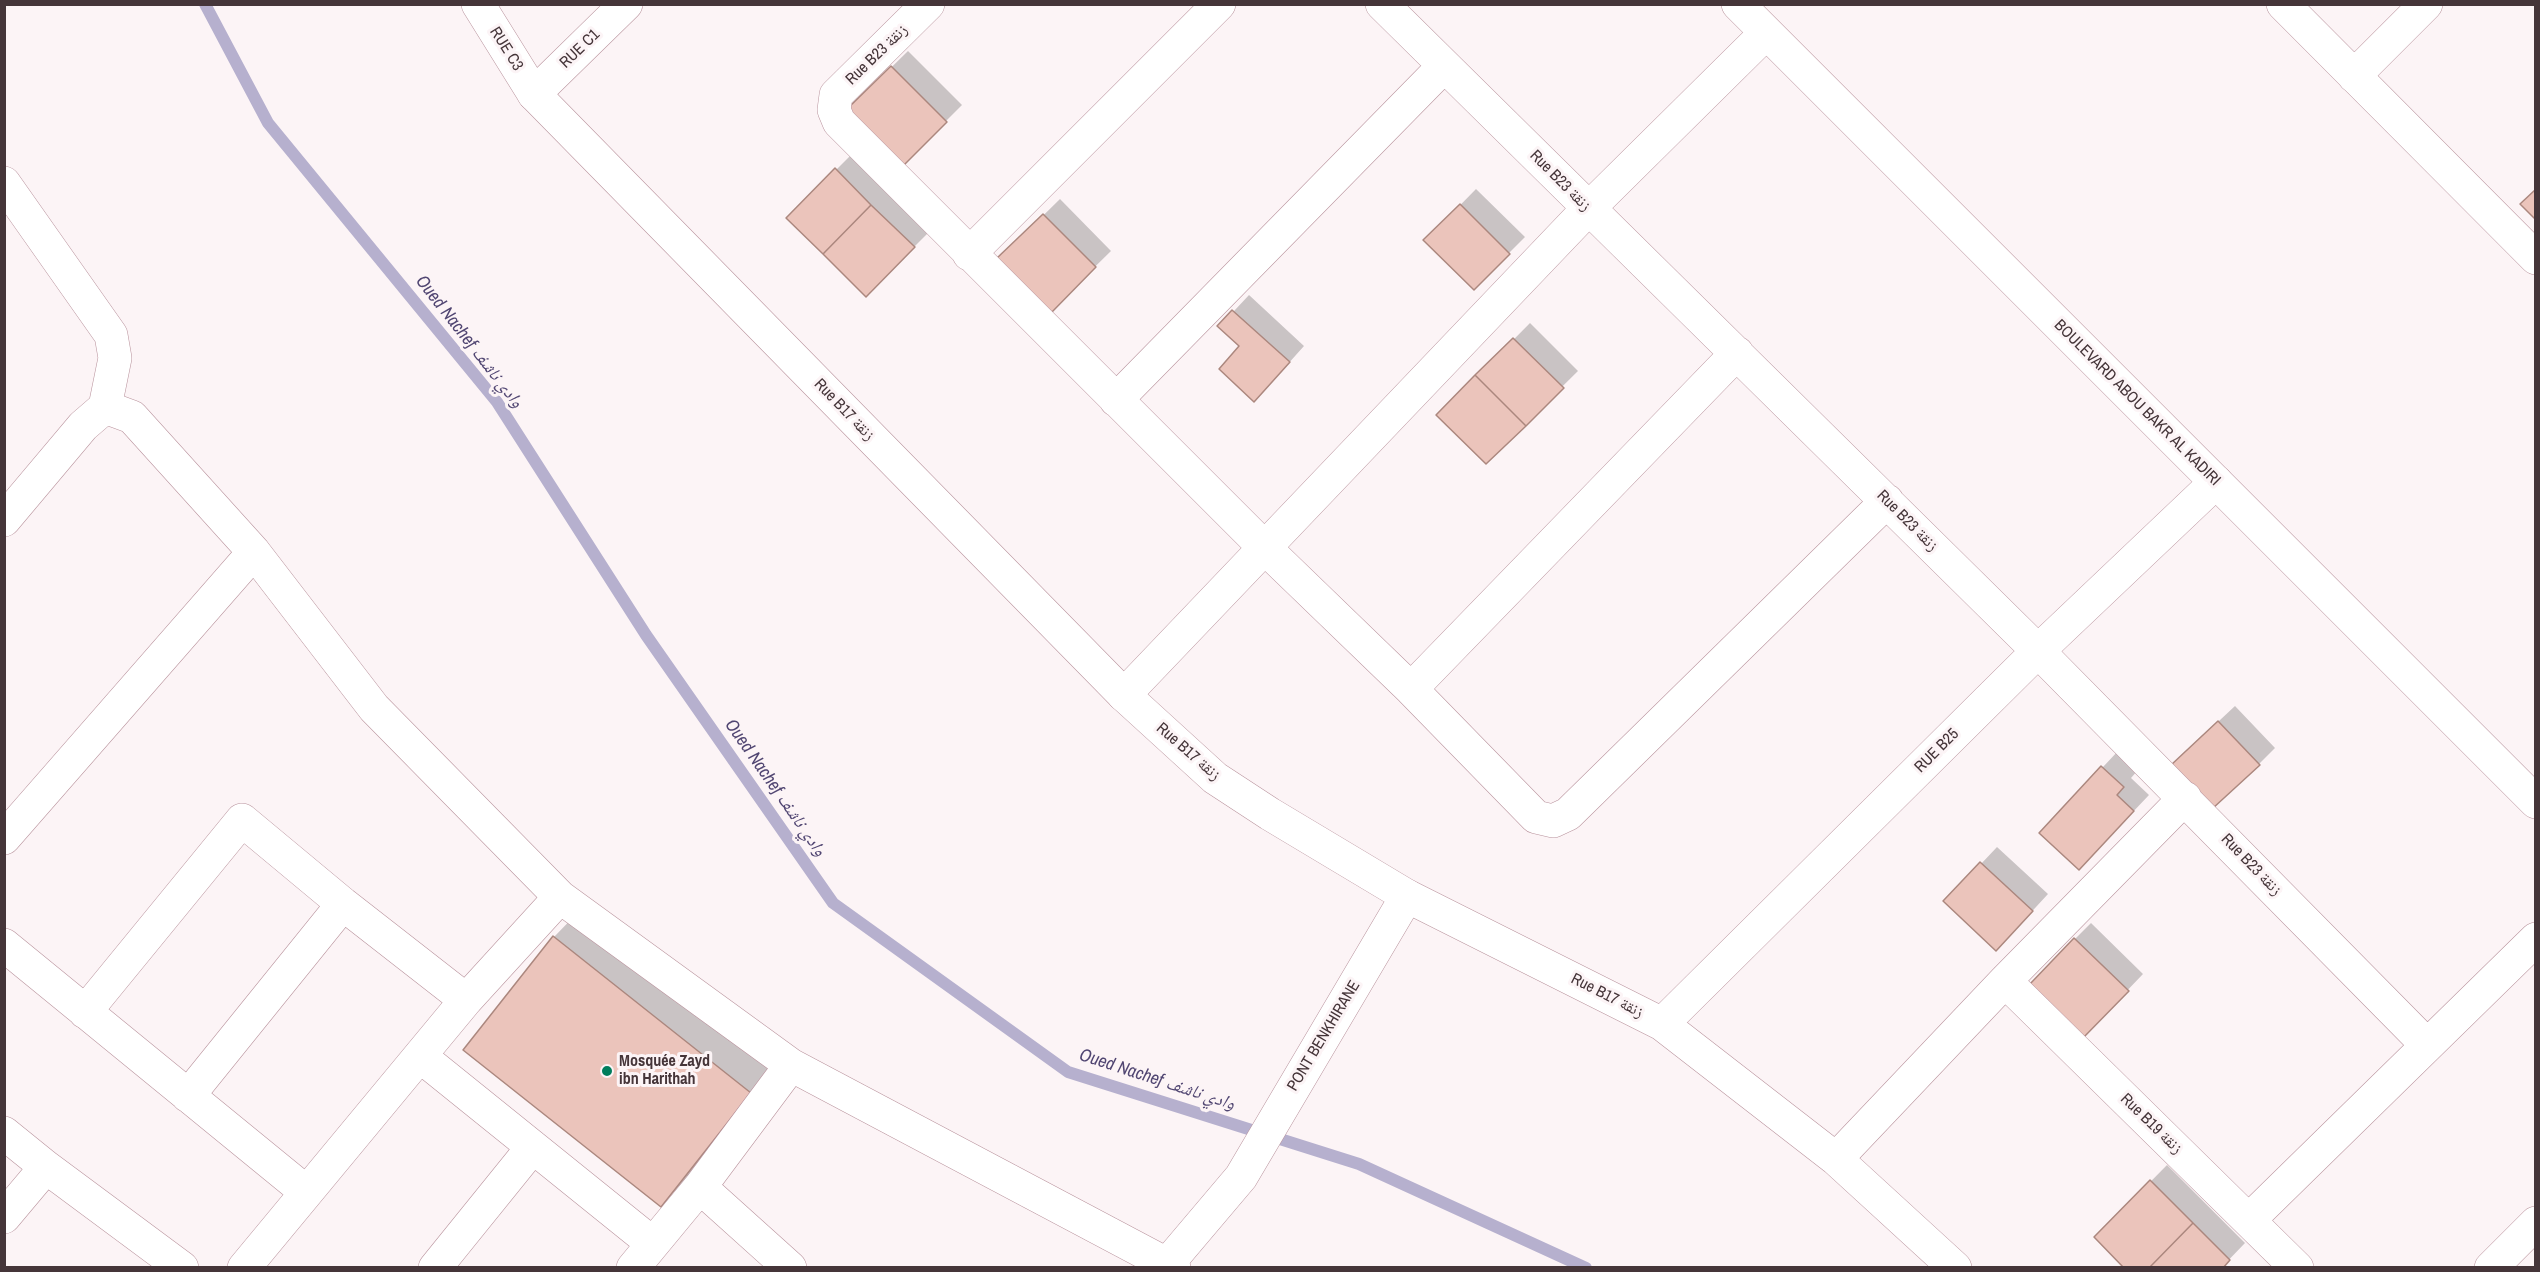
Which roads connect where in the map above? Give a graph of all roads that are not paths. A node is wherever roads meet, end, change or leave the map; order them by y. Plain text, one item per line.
1 (478, 4) edge
2 (626, 4) edge
3 (928, 4) edge
4 (1219, 4) edge
5 (1382, 4) edge
6 (1737, 4) edge
7 (2283, 4) edge
8 (2426, 4) edge
9 (1766, 33) junction
10 (1444, 66) junction
11 (2354, 76) junction
12 (534, 94) junction
13 (4, 183) edge
14 (1588, 209) junction
15 (969, 254) junction
16 (2535, 258) edge
17 (1737, 353) junction
18 (1116, 400) junction
19 (105, 407) junction
20 (2216, 482) junction
21 (1887, 501) junction
22 (4, 520) edge
23 (1264, 548) junction
24 (254, 552) junction
25 (2038, 651) junction
26 (1411, 689) junction
27 (1124, 695) junction
28 (2185, 798) junction
29 (2535, 802) edge
30 (4, 838) edge
31 (1407, 896) junction
32 (560, 897) junction
33 (343, 904) junction
34 (2535, 939) edge
35 (4, 945) edge
36 (2005, 981) junction
37 (466, 1000) junction
38 (86, 1012) junction
39 (1662, 1024) junction
40 (2426, 1044) junction
41 (420, 1056) junction
42 (791, 1065) junction
43 (188, 1096) junction
44 (4, 1132) edge
45 (532, 1148) junction
46 (1836, 1159) junction
47 (46, 1167) junction
48 (700, 1187) junction
49 (305, 1191) junction
50 (4, 1217) edge
51 (2249, 1220) junction
52 (2535, 1223) edge
53 (643, 1255) edge
54 (1169, 1266) edge
55 (182, 1268) edge
56 (244, 1268) edge
57 (435, 1268) edge
58 (790, 1268) edge
59 (1954, 1268) edge
60 (2297, 1268) edge
61 (2491, 1268) edge

1 - 12 street, RUE C3
2 - 12 street, RUE C1
3 - 15 street, Rue B23 زنقة
4 - 15 street
5 - 10 street, Rue B23 زنقة
6 - 9 street, BOULEVARD ABOU BAKR AL KADIRI
7 - 11 street
8 - 11 street
9 - 14 street
9 - 20 street, BOULEVARD ABOU BAKR AL KADIRI
10 - 14 street, Rue B23 زنقة
10 - 18 street
11 - 16 street
12 - 27 street, Rue B17 زنقة
13 - 19 street
14 - 17 street, Rue B23 زنقة
14 - 23 street
15 - 18 street
17 - 21 street, Rue B23 زنقة
17 - 26 street
18 - 23 street
19 - 22 street
19 - 24 street
20 - 25 street, RUE B25
20 - 29 street, BOULEVARD ABOU BAKR AL KADIRI
21 - 25 street, Rue B23 زنقة
21 - 26 street
23 - 26 street
23 - 27 street
24 - 30 street
24 - 32 street
25 - 28 street, Rue B23 زنقة
25 - 39 street, RUE B25
27 - 31 street, Rue B17 زنقة
28 - 36 street
28 - 40 street, Rue B23 زنقة
31 - 39 street, Rue B17 زنقة
31 - 54 street, PONT BENKHIRANE
32 - 37 street
32 - 42 street
33 - 37 street
33 - 38 street
33 - 43 street
34 - 40 street
35 - 38 street
36 - 46 street
36 - 51 street, Rue B19 زنقة
37 - 41 street
38 - 43 street
39 - 46 street, Rue B17 زنقة
40 - 51 street
41 - 45 street
41 - 49 street
42 - 48 street
42 - 54 street
43 - 49 street
44 - 47 street
45 - 53 street
45 - 57 street
46 - 59 street, Rue B17 زنقة
47 - 50 street
47 - 55 street
48 - 53 street
48 - 58 street
49 - 56 street
51 - 60 street, Rue B19 زنقة
52 - 61 street

